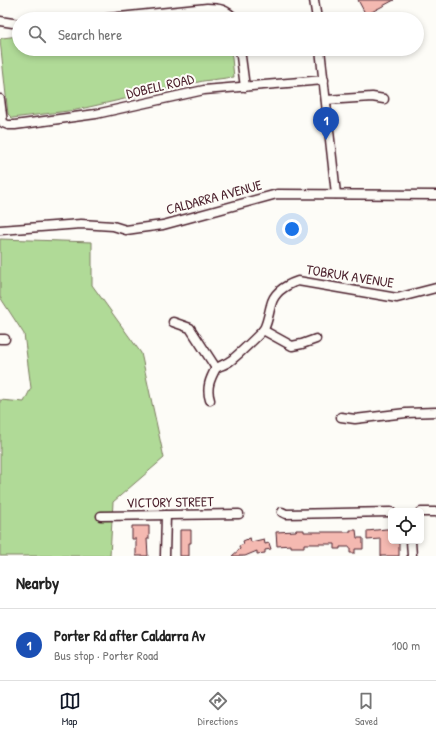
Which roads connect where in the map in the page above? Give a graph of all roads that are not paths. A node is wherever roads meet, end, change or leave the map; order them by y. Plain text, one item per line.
1 (314, 0) edge
2 (168, 12) edge
3 (227, 12) edge
4 (316, 12) edge
5 (0, 21) edge
6 (12, 23) edge
7 (241, 56) edge
8 (321, 56) edge
9 (324, 80) junction
10 (246, 87) junction
11 (0, 98) edge
12 (384, 99) dead end
13 (326, 100) junction
14 (2, 124) edge
15 (336, 194) junction
16 (436, 195) edge
17 (0, 230) edge
18 (436, 288) edge
19 (173, 322) dead end
20 (263, 330) junction
21 (316, 339) dead end
22 (216, 368) junction
23 (210, 400) dead end
24 (436, 412) edge
25 (341, 417) dead end
26 (282, 512) dead end
27 (388, 512) edge
28 (424, 512) edge
29 (436, 512) edge
30 (239, 514) dead end
31 (166, 515) junction
32 (101, 516) dead end
33 (411, 544) edge
34 (165, 556) edge
35 (412, 556) edge

1 - 4 street
2 - 3 street
5 - 6 street
7 - 10 street
8 - 9 street
9 - 10 street, DOBELL ROAD
9 - 13 street
10 - 14 street, DOBELL ROAD
11 - 14 street, DOBELL ROAD
12 - 13 street
13 - 15 street
15 - 16 street, CALDARRA AVENUE
15 - 17 street, CALDARRA AVENUE
18 - 20 street, TOBRUK AVENUE
19 - 22 street
20 - 21 street
20 - 22 street, TOBRUK AVENUE
22 - 23 street
24 - 25 street
26 - 27 street
28 - 29 street
30 - 31 street, VICTORY STREET
31 - 32 street, VICTORY STREET
31 - 34 street
33 - 35 street

